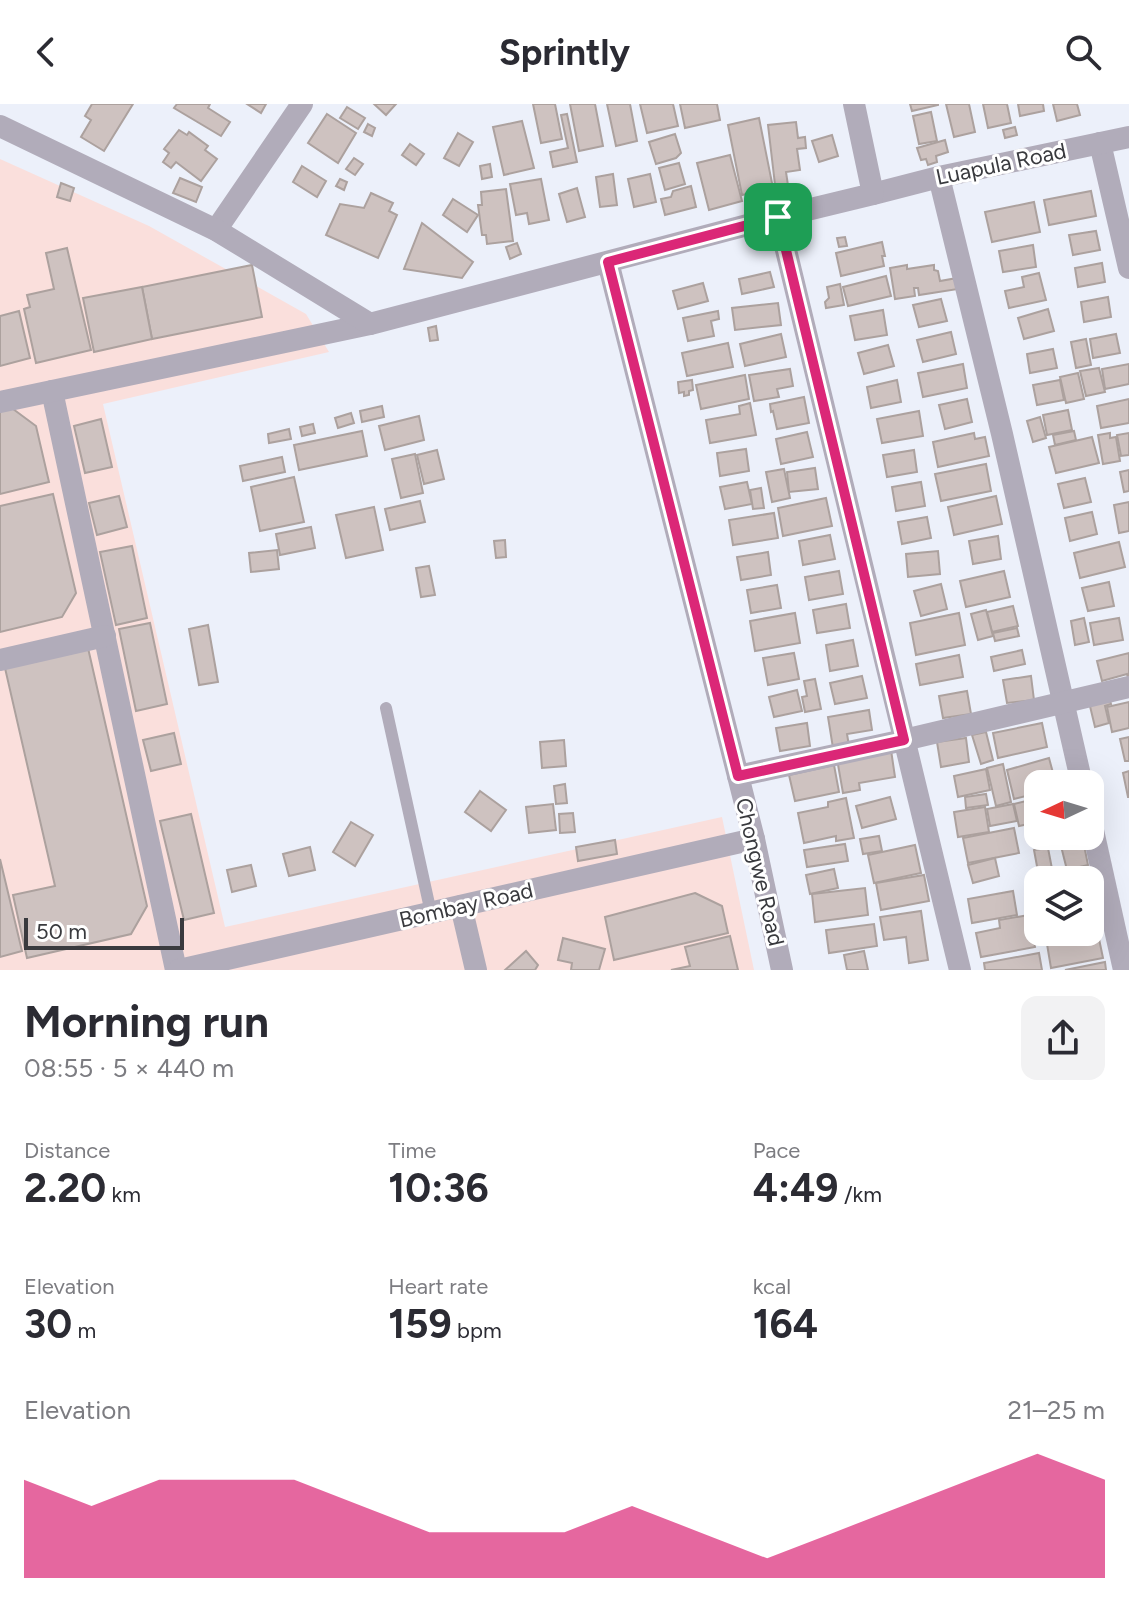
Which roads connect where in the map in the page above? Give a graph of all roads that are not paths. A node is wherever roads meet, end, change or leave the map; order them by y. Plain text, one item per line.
1 (302, 104) edge
2 (854, 104) edge
3 (0, 126) edge
4 (1129, 137) edge
5 (1100, 143) junction
6 (939, 177) junction
7 (873, 194) junction
8 (778, 217) junction
9 (216, 230) junction
10 (608, 262) junction
11 (1129, 268) edge
12 (370, 324) junction
13 (52, 391) junction
14 (0, 402) edge
15 (105, 636) junction
16 (0, 660) edge
17 (1129, 687) edge
18 (1063, 702) junction
19 (386, 708) dead end
20 (904, 740) junction
21 (1079, 770) edge
22 (738, 776) junction
23 (754, 839) junction
24 (1097, 850) edge
25 (461, 906) junction
26 (431, 913) junction
27 (178, 970) edge
28 (476, 970) edge
29 (782, 970) edge
30 (960, 970) edge
31 (1124, 970) edge

1 - 9 street
2 - 7 street
3 - 9 street
4 - 5 street, Luapula Road
5 - 6 street, Luapula Road
5 - 11 street
6 - 7 street, Luapula Road
6 - 18 street
7 - 8 street, Luapula Road
8 - 10 street, Luapula Road
8 - 20 street
9 - 12 street
10 - 12 street, Luapula Road
10 - 22 street, Chongwe Road
12 - 13 street, Luapula Road
13 - 14 street, Luapula Road
13 - 15 street
15 - 16 street
15 - 27 street
17 - 18 street
18 - 20 street
18 - 21 street
19 - 26 lane
20 - 22 street
20 - 30 street
22 - 23 street, Chongwe Road
23 - 25 street, Bombay Road
23 - 29 street, Chongwe Road
24 - 31 street
25 - 26 street, Bombay Road
25 - 28 street
26 - 27 street, Bombay Road

